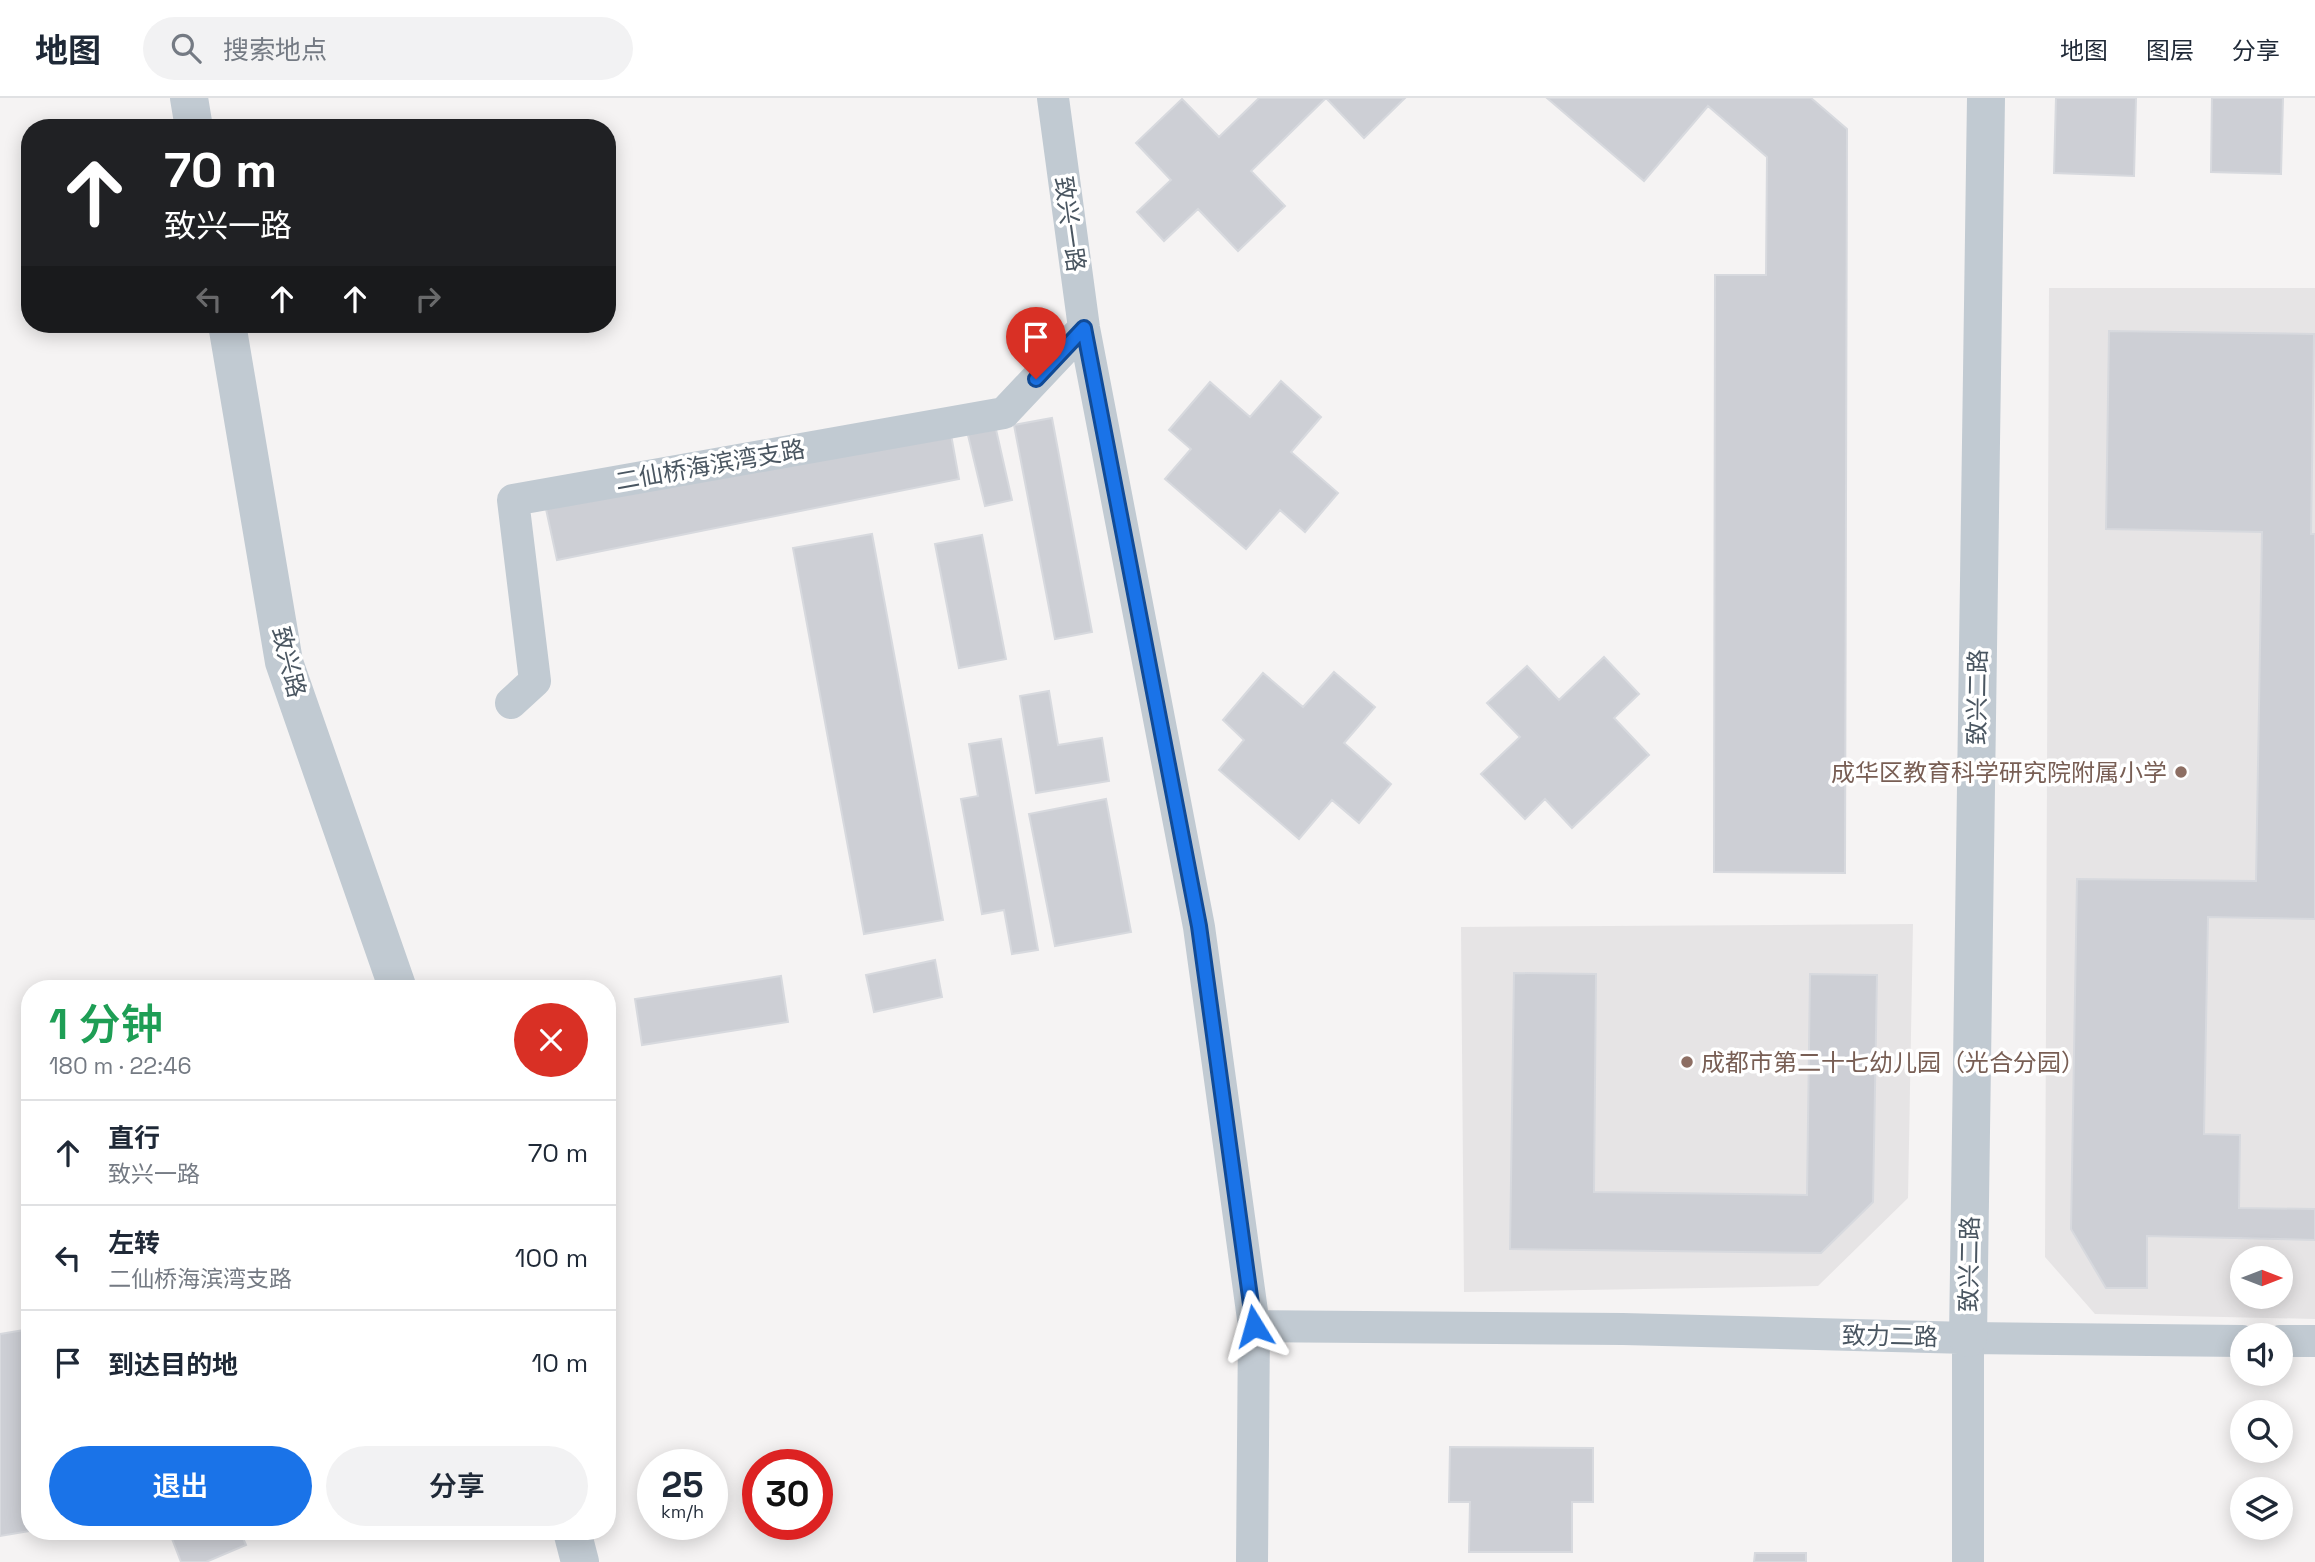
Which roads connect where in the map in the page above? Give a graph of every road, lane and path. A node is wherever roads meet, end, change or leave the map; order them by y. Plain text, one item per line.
1 (189, 98) edge
2 (1053, 98) edge
3 (1986, 98) edge
4 (192, 119) edge
5 (1084, 328) junction
6 (229, 333) edge
7 (510, 703) dead end
8 (395, 980) edge
9 (1254, 1326) junction
10 (1968, 1338) junction
11 (2230, 1340) edge
12 (2293, 1341) edge
13 (2315, 1341) edge
14 (574, 1540) edge
15 (580, 1562) edge
16 (1252, 1562) edge
17 (1968, 1562) edge

1 - 4 street
2 - 5 street, 致兴一路
3 - 10 street, 致兴二路
5 - 7 street, 二仙桥海滨湾支路
5 - 9 street, 致兴一路
6 - 8 street, 致兴路
9 - 10 street, 致力二路
9 - 16 street, 致兴一路
10 - 11 street, 致力二路
10 - 17 street
12 - 13 street
14 - 15 street

